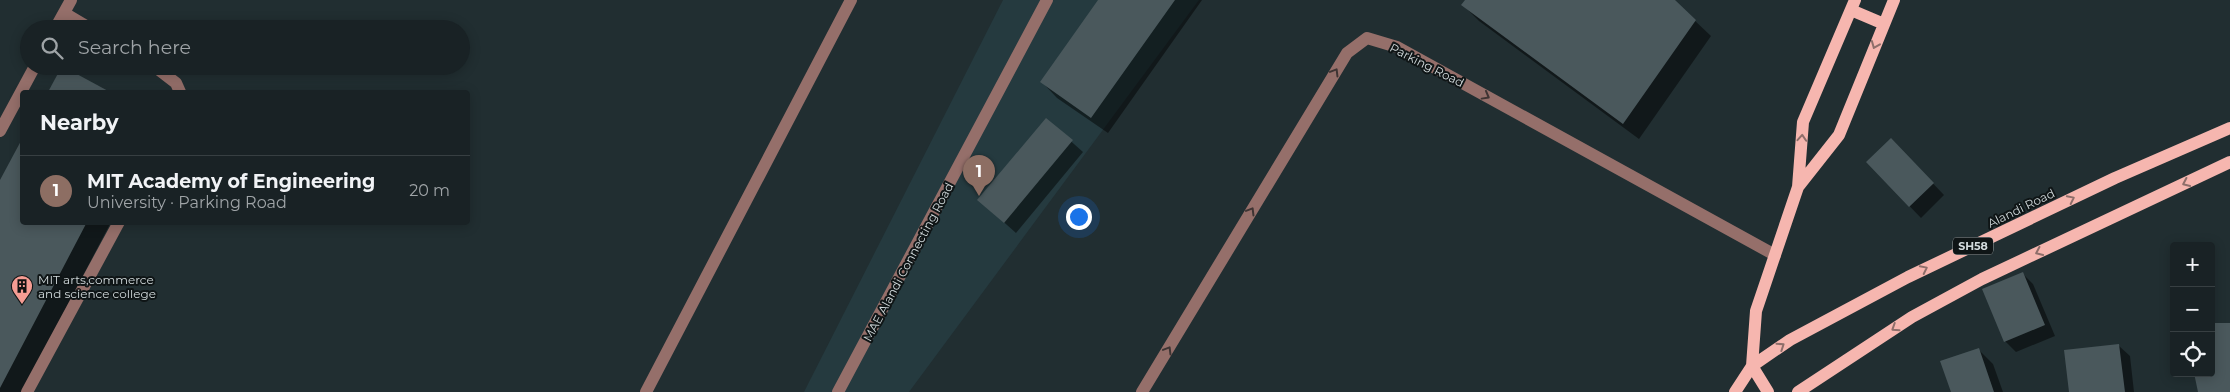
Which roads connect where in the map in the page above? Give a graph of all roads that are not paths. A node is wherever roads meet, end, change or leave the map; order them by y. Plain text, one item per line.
1 (71, 0) edge
2 (851, 0) edge
3 (1047, 0) edge
4 (1894, 0) edge
5 (1853, 5) edge
6 (64, 13) junction
7 (60, 20) edge
8 (76, 20) edge
9 (1884, 24) junction
10 (30, 75) edge
11 (166, 75) edge
12 (22, 90) edge
13 (179, 90) edge
14 (20, 94) edge
15 (2230, 128) edge
16 (0, 131) edge
17 (2230, 162) edge
18 (1798, 186) junction
19 (117, 225) edge
20 (1775, 255) junction
21 (1752, 366) junction
22 (27, 392) edge
23 (646, 392) edge
24 (838, 392) edge
25 (1142, 392) edge
26 (1735, 392) edge
27 (1768, 392) edge
28 (1798, 392) edge

1 - 6 street
2 - 23 street
3 - 24 street, MAE Alandi Connecting Road
4 - 9 main road
5 - 9 main road
18 -> 5 main road
6 - 7 street
6 - 8 street
9 -> 18 main road
10 - 12 street
11 - 13 street
14 - 16 street
21 -> 15 main road, Alandi Road / SH58
17 -> 28 main road, SH58
18 - 20 main road
19 - 22 street
20 - 21 main road
25 -> 20 street, Parking Road
21 - 26 main road, Alandi Road / SH58
21 - 27 main road

